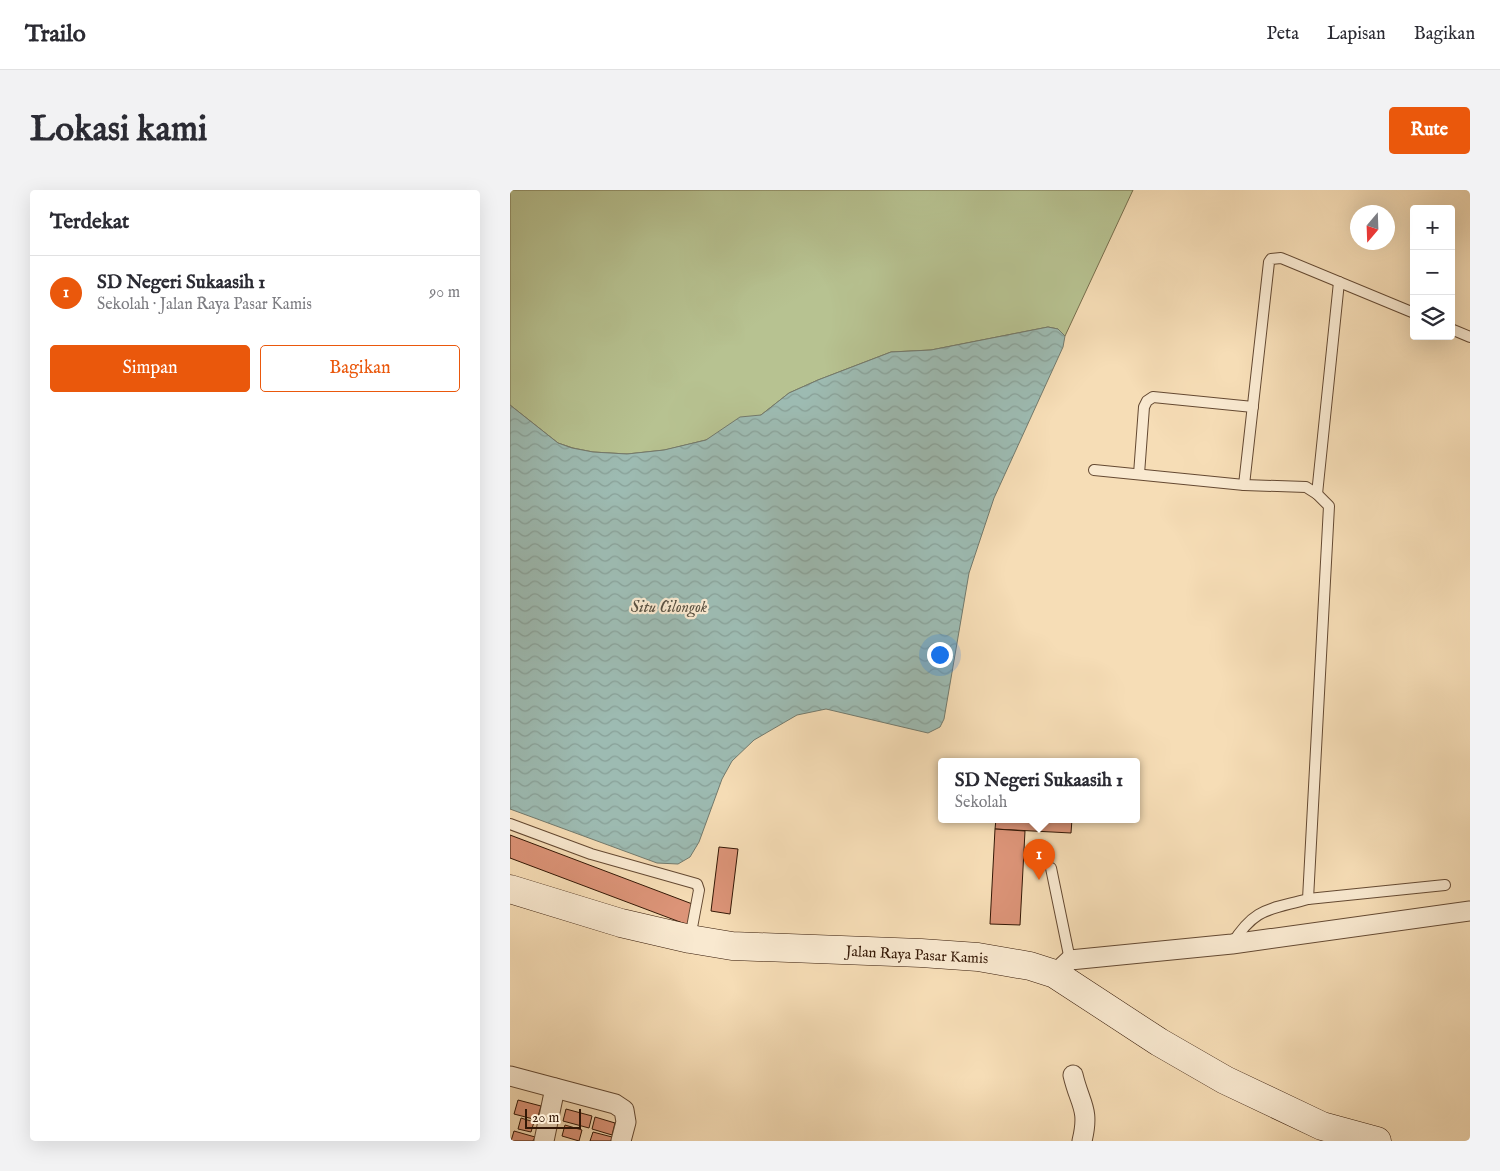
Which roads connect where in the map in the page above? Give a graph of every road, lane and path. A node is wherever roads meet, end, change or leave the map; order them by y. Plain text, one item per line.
1 (1339, 282) junction
2 (1410, 311) edge
3 (1455, 331) edge
4 (1470, 337) edge
5 (1253, 407) junction
6 (1094, 470) dead end
7 (1139, 474) junction
8 (1244, 485) junction
9 (1317, 494) junction
10 (510, 824) edge
11 (1051, 868) dead end
12 (1446, 885) dead end
13 (510, 889) edge
14 (1308, 899) junction
15 (1470, 911) edge
16 (690, 939) junction
17 (1232, 944) junction
18 (1063, 967) junction
19 (1073, 1075) dead end
20 (510, 1076) edge
21 (555, 1088) junction
22 (1319, 1133) edge
23 (544, 1141) edge
24 (621, 1141) edge
25 (1082, 1141) edge
26 (1377, 1141) edge

1 - 2 lane
1 - 5 lane
1 - 9 lane
3 - 4 lane
5 - 7 lane
5 - 8 lane
6 - 7 lane
7 - 8 lane
8 - 9 lane
9 - 14 lane
10 - 16 lane
11 - 18 lane
12 - 14 lane
13 - 16 main road, Jalan Raya Pasar Kamis
14 - 17 lane
15 - 17 street
16 - 18 main road, Jalan Raya Pasar Kamis
17 - 18 street
18 - 22 main road, Jalan Raya Pasar Kamis
19 - 25 street
20 - 21 street
21 - 23 street
21 - 24 street
22 - 26 main road, Jalan Raya Pasar Kamis

